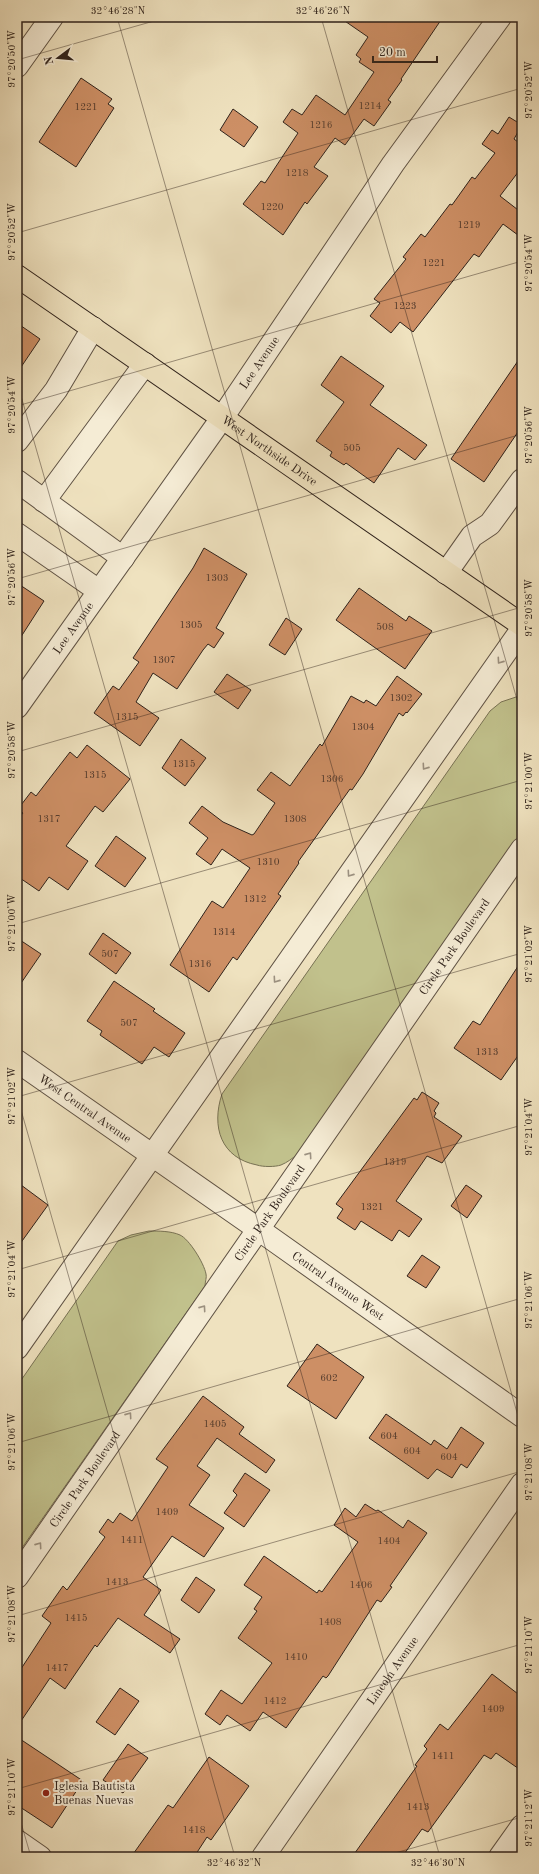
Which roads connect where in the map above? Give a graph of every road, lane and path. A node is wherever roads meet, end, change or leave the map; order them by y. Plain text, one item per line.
1 (52, 17) edge
2 (500, 17) edge
3 (17, 66) edge
4 (17, 276) edge
5 (93, 328) junction
6 (145, 364) junction
7 (222, 418) junction
8 (17, 441) edge
9 (522, 480) edge
10 (17, 481) edge
11 (44, 501) junction
12 (17, 534) edge
13 (123, 558) junction
14 (446, 573) junction
15 (99, 591) junction
16 (522, 625) edge
17 (522, 629) edge
18 (17, 707) edge
19 (522, 849) edge
20 (17, 1061) edge
21 (152, 1157) junction
22 (258, 1229) junction
23 (17, 1348) edge
24 (522, 1416) edge
25 (522, 1484) edge
26 (17, 1577) edge
27 (522, 1826) edge
28 (17, 1841) edge
29 (40, 1857) edge
30 (262, 1857) edge
31 (500, 1857) edge

1 - 3 street
2 - 7 street, Lee Avenue
4 - 5 main road, West Northside Drive
5 - 6 main road, West Northside Drive
5 - 8 street
6 - 7 main road, West Northside Drive
6 - 11 street
7 - 13 street, Lee Avenue
7 - 14 main road, West Northside Drive
9 - 14 street
10 - 11 street
11 - 13 street
12 - 15 street
13 - 15 street, Lee Avenue
14 - 16 main road, West Northside Drive
15 - 18 street, Lee Avenue
17 -> 21 street
22 -> 19 street, Circle Park Boulevard
20 - 21 street, West Central Avenue
21 - 22 street, Central Avenue West
21 - 23 street
22 - 24 street, Central Avenue West
26 -> 22 street, Circle Park Boulevard
25 - 30 street, Lincoln Avenue
27 - 31 street
28 - 29 street

